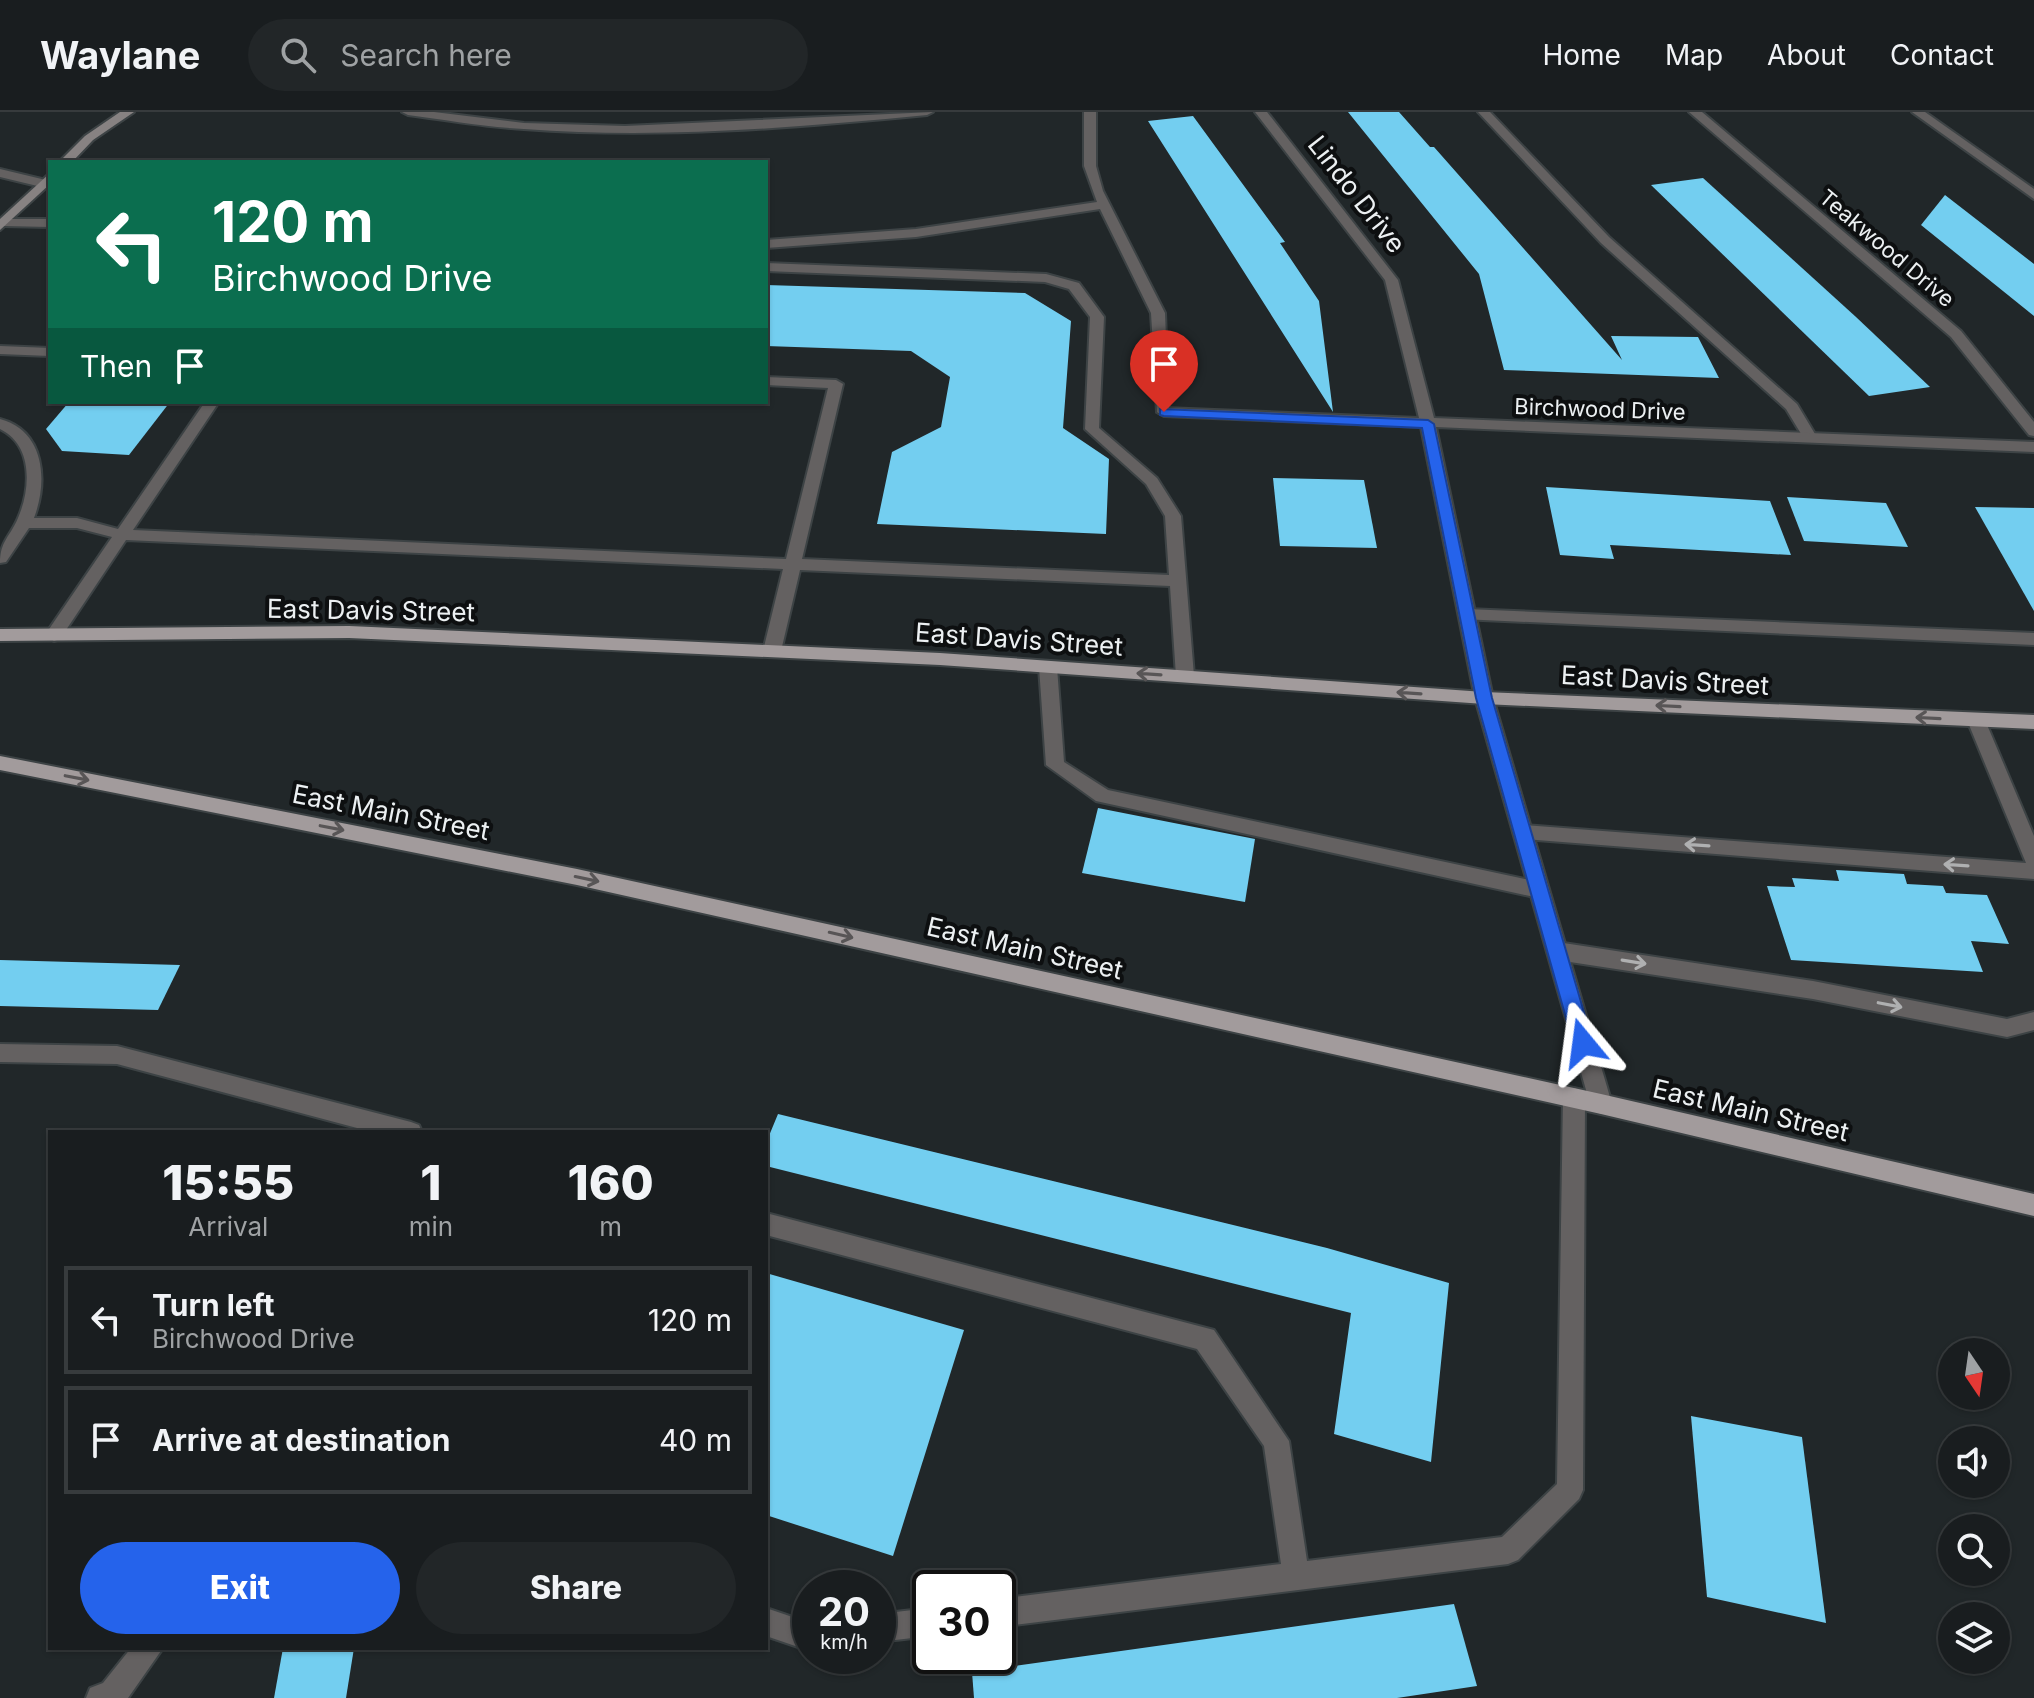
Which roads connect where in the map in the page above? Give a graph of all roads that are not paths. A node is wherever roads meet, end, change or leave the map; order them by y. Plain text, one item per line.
1 (128, 112) edge
2 (408, 112) edge
3 (927, 112) edge
4 (1090, 112) edge
5 (1261, 112) edge
6 (1484, 112) edge
7 (1695, 112) edge
8 (1918, 112) edge
9 (67, 160) edge
10 (0, 173) edge
11 (48, 182) edge
12 (2034, 195) edge
13 (1104, 205) junction
14 (4, 220) edge
15 (48, 223) edge
16 (768, 244) edge
17 (768, 267) edge
18 (0, 350) edge
19 (48, 352) edge
20 (768, 381) edge
21 (211, 404) edge
22 (0, 423) edge
23 (1428, 424) junction
24 (2034, 432) edge
25 (1811, 439) junction
26 (2034, 447) edge
27 (24, 523) junction
28 (122, 535) junction
29 (0, 558) edge
30 (792, 561) junction
31 (1178, 581) junction
32 (1467, 615) junction
33 (0, 635) edge
34 (54, 635) junction
35 (2034, 639) edge
36 (772, 651) junction
37 (1048, 667) junction
38 (1185, 676) junction
39 (1484, 698) junction
40 (1976, 720) junction
41 (2034, 722) edge
42 (0, 763) edge
43 (1523, 832) junction
44 (2034, 859) edge
45 (2034, 871) edge
46 (1539, 890) junction
47 (1557, 951) junction
48 (2034, 1021) edge
49 (0, 1053) edge
50 (1574, 1098) junction
51 (1601, 1104) junction
52 (403, 1130) edge
53 (2034, 1205) edge
54 (768, 1225) edge
55 (1296, 1576) junction
56 (1016, 1611) edge
57 (768, 1623) edge
58 (792, 1631) edge
59 (147, 1650) edge
60 (100, 1698) edge

1 - 9 main road
2 - 3 street
4 - 13 street
5 - 23 street, Lindo Drive
6 - 25 street
7 - 24 street, Teakwood Drive
8 - 12 street
10 - 11 street
11 - 14 main road
13 - 16 street
13 - 23 street, Birchwood Drive
14 - 15 street
17 - 31 street
18 - 19 street
20 - 30 street
21 - 28 street
22 - 27 street
23 - 25 street, Birchwood Drive
23 - 32 street, Lindo Drive
25 - 26 street, Birchwood Drive
27 - 28 street
27 - 29 street
28 - 30 street
28 - 34 street
30 - 31 street
30 - 36 street
31 - 38 street
32 - 35 street
32 - 39 street, Lindo Drive
33 - 34 main road, East Davis Street
34 - 36 main road, East Davis Street
36 - 37 main road, East Davis Street
38 -> 37 main road, East Davis Street
37 - 46 street
39 -> 38 main road, East Davis Street
40 -> 39 main road, East Davis Street
39 - 43 street, Lindo Drive
40 - 41 main road, East Davis Street
40 - 44 street
42 -> 50 main road, East Main Street
45 -> 43 street
43 - 46 street, Lindo Drive
46 - 47 street, Lindo Drive
47 -> 48 street
47 - 51 street, Lindo Drive
49 - 52 street
50 - 51 main road, East Main Street
50 - 55 street
51 - 53 main road, East Main Street
54 - 55 street
55 - 56 street
57 - 58 street
59 - 60 street

